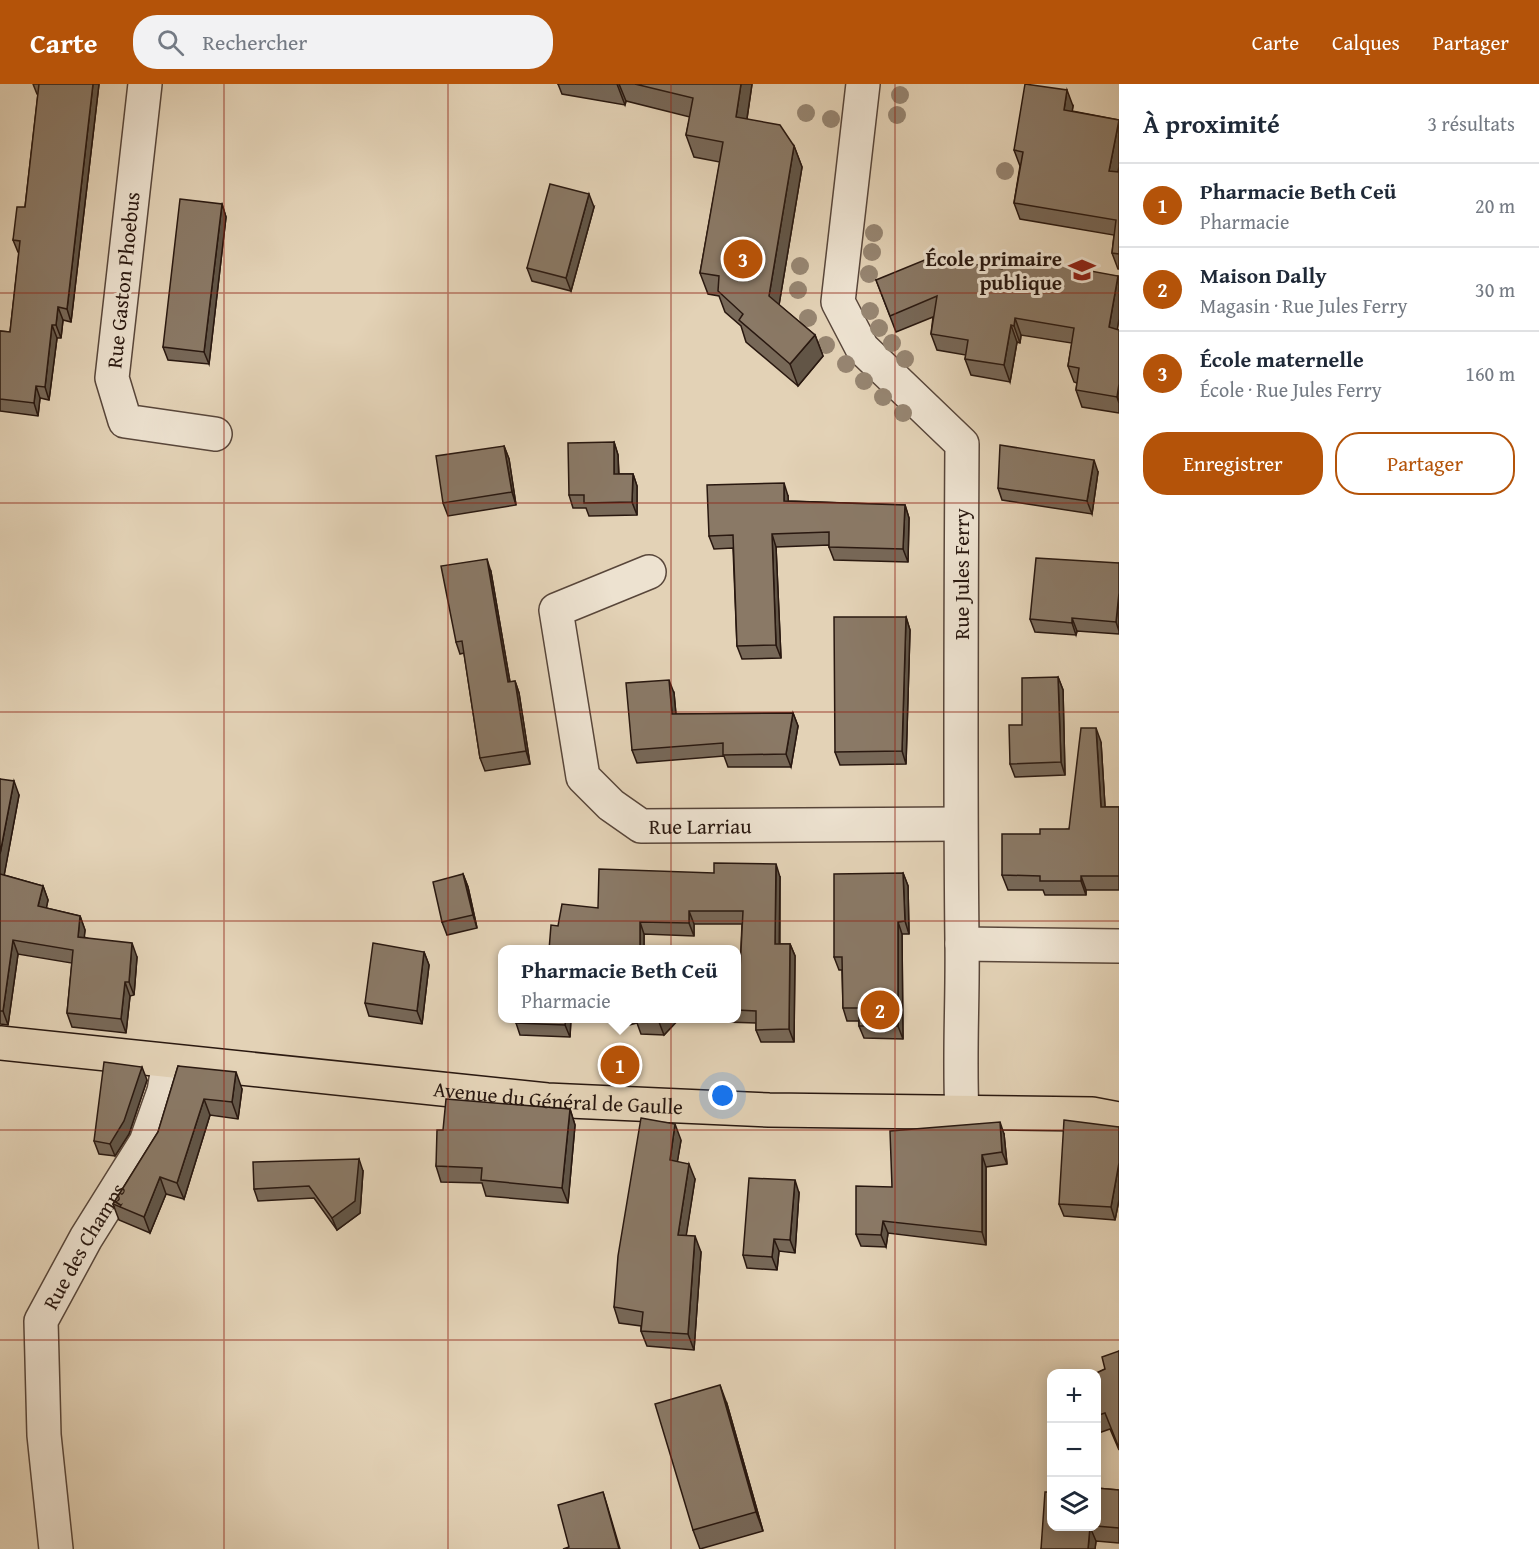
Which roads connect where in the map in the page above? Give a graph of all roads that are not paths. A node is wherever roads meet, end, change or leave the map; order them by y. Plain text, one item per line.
1 (145, 84) edge
2 (863, 84) edge
3 (215, 434) dead end
4 (649, 572) dead end
5 (960, 824) junction
6 (963, 944) junction
7 (1119, 946) edge
8 (0, 1043) edge
9 (170, 1062) junction
10 (962, 1114) junction
11 (1119, 1119) edge
12 (56, 1549) edge

1 - 3 street, Rue Gaston Phoebus
2 - 5 street, Rue Jules Ferry
4 - 5 street, Rue Larriau
5 - 6 street, Rue Jules Ferry
6 - 7 street
6 - 10 street, Rue Jules Ferry
8 - 9 main road, Avenue du Général de Gaulle
9 - 10 main road, Avenue du Général de Gaulle
9 - 12 street, Rue des Champs
10 - 11 main road, Avenue du Général de Gaulle

